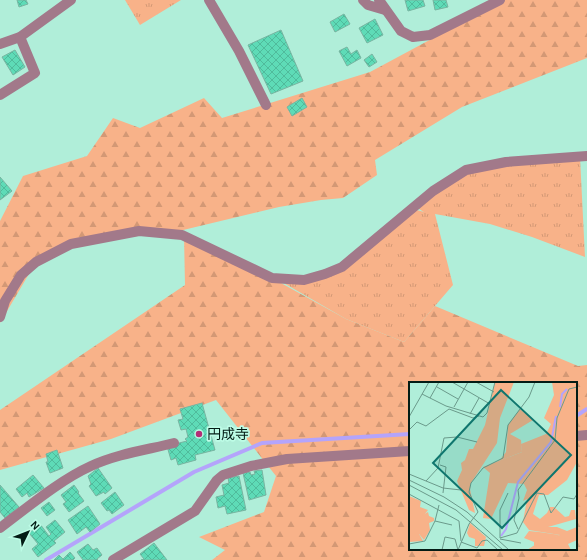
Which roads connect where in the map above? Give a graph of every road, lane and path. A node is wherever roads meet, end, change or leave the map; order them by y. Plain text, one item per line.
1 (71, 0) edge
2 (209, 0) edge
3 (363, 0) edge
4 (379, 0) edge
5 (500, 0) edge
6 (480, 5) edge
7 (386, 10) junction
8 (20, 37) junction
9 (0, 44) edge
10 (0, 95) edge
11 (266, 105) dead end
12 (587, 156) edge
13 (0, 317) edge
14 (587, 435) edge
15 (577, 436) edge
16 (174, 443) dead end
17 (409, 450) edge
18 (0, 528) edge
19 (113, 560) edge

1 - 8 street
2 - 11 street
3 - 7 street
4 - 7 street
5 - 6 street
6 - 7 street
8 - 9 street
8 - 10 street
12 - 13 street
14 - 15 street
16 - 18 street
17 - 19 street

